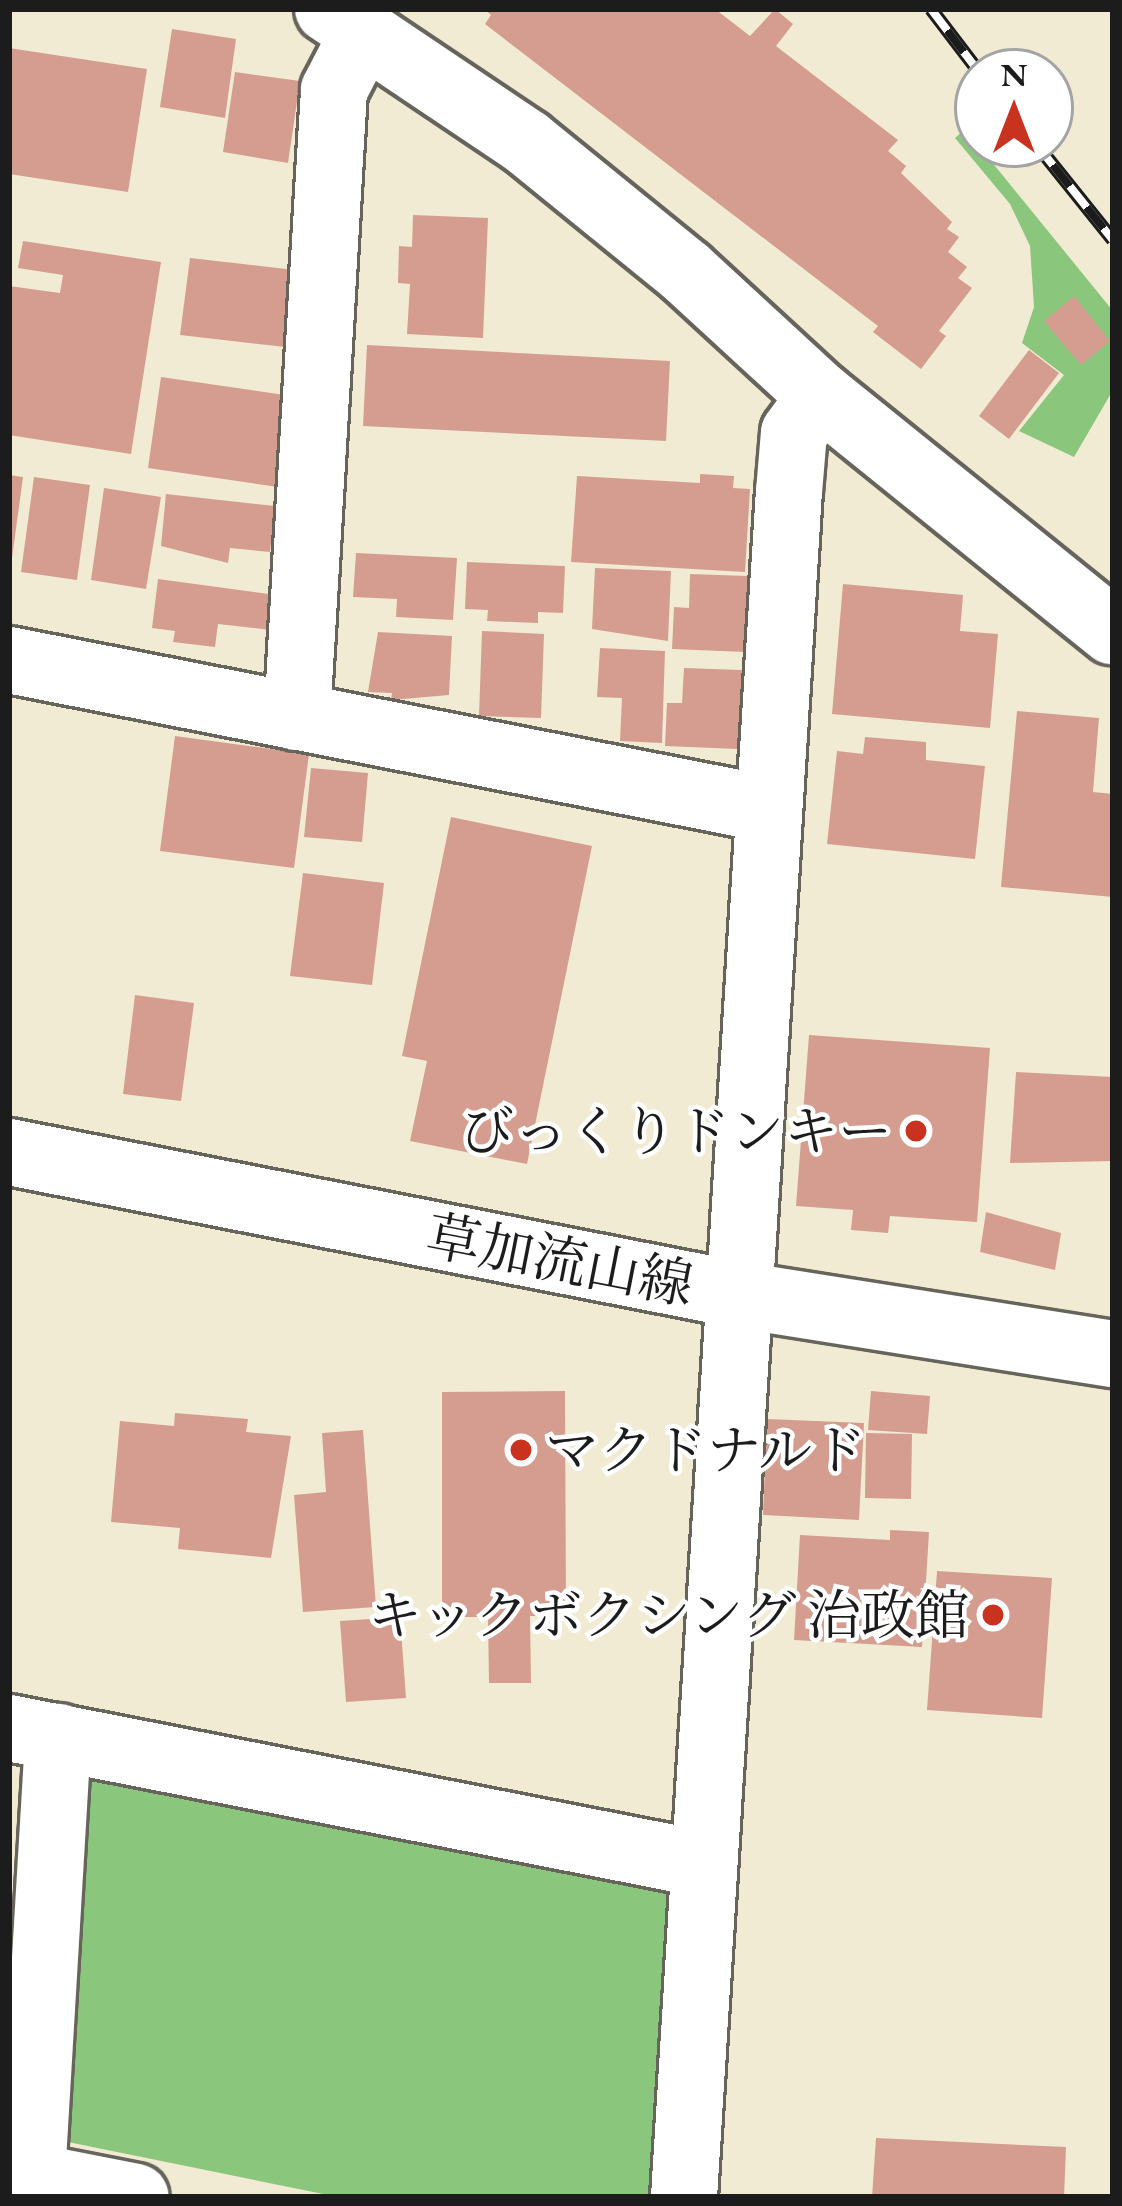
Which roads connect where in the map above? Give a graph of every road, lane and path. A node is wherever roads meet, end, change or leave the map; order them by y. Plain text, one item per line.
1 (346, 21) edge
2 (821, 397) junction
3 (1113, 632) edge
4 (9, 661) edge
5 (297, 717) junction
6 (767, 809) junction
7 (9, 1151) edge
8 (740, 1295) junction
9 (1113, 1354) edge
10 (34, 1732) edge
11 (704, 1864) junction
12 (21, 2174) edge
13 (136, 2197) edge
14 (684, 2197) edge

1 - 2 street
1 - 5 street
2 - 3 street
2 - 6 street
4 - 5 street
5 - 6 street
6 - 8 street
7 - 8 street, 草加流山線
8 - 9 street, 草加流山線
8 - 11 street
10 - 11 street
10 - 12 street
11 - 14 street
12 - 13 street

